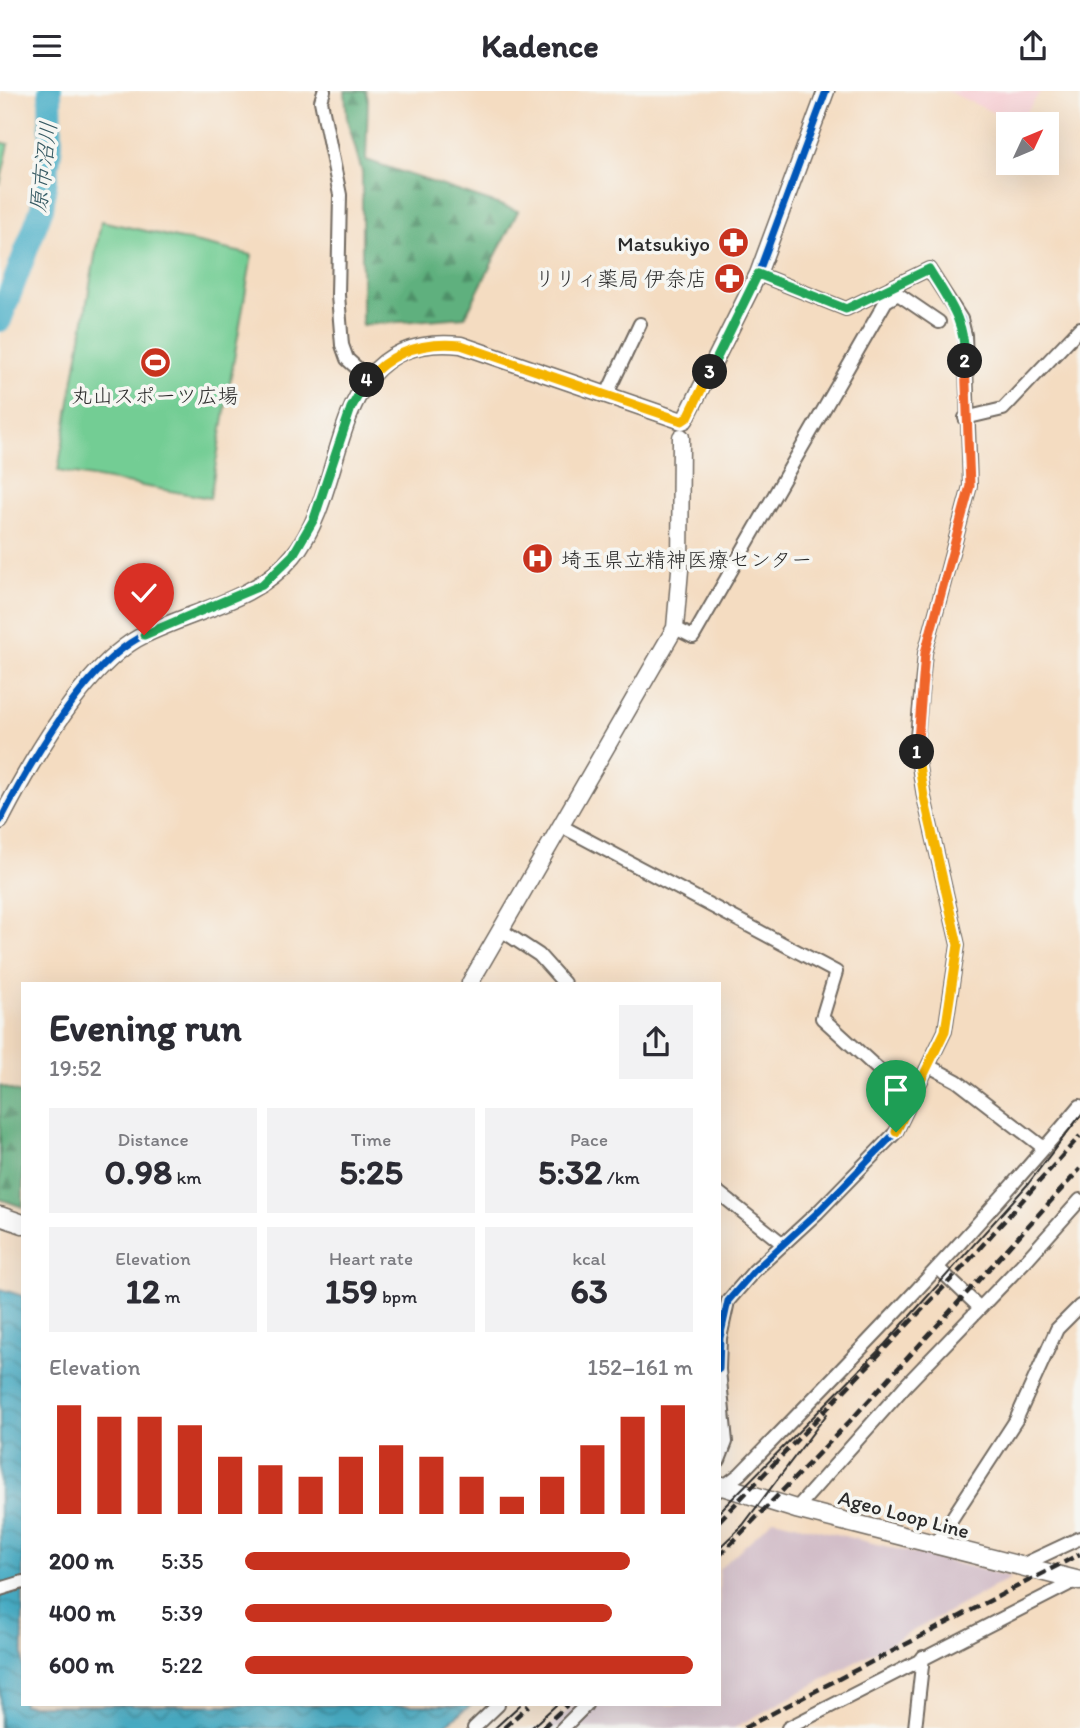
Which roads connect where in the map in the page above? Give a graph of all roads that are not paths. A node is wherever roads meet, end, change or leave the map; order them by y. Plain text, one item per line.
1 (324, 91) edge
2 (826, 91) edge
3 (758, 274) junction
4 (939, 322) dead end
5 (640, 324) dead end
6 (1080, 328) edge
7 (368, 378) junction
8 (606, 396) junction
9 (965, 418) junction
10 (681, 437) dead end
11 (675, 628) junction
12 (0, 821) edge
13 (561, 825) junction
14 (501, 930) junction
15 (471, 982) edge
16 (563, 982) edge
17 (929, 1066) junction
18 (912, 1100) junction
19 (1080, 1106) edge
20 (1045, 1148) junction
21 (721, 1195) edge
22 (1080, 1200) edge
23 (0, 1216) edge
24 (21, 1223) edge
25 (783, 1244) junction
26 (938, 1268) junction
27 (1080, 1306) edge
28 (979, 1307) junction
29 (721, 1333) edge
30 (721, 1390) edge
31 (721, 1455) edge
32 (721, 1487) edge
33 (796, 1509) junction
34 (1080, 1538) edge
35 (934, 1546) junction
36 (1018, 1567) junction
37 (1079, 1580) edge
38 (21, 1583) edge
39 (0, 1588) edge
40 (923, 1657) junction
41 (497, 1706) edge
42 (585, 1706) edge
43 (474, 1728) edge
44 (563, 1728) edge
45 (788, 1728) edge
46 (915, 1728) edge

1 - 7 street
2 - 3 street
3 - 8 street
3 - 9 street
4 - 11 street
5 - 8 street
6 - 9 street
7 - 8 street
7 - 12 street
9 - 17 street
10 - 11 street
11 - 13 street
13 - 14 street
13 - 18 street
14 - 15 street
14 - 16 street
17 - 18 street
17 - 20 street
18 - 25 street
19 - 20 street
20 - 26 street
21 - 25 street
22 - 28 street
23 - 24 main road
25 - 29 street
26 - 28 street
26 - 32 street
27 - 35 street
28 - 33 street
30 - 31 street
32 - 33 main road, Ageo Loop Line
33 - 35 main road, Ageo Loop Line
34 - 36 street
35 - 36 main road, Ageo Loop Line
36 - 37 main road, Ageo Loop Line
37 - 40 street
38 - 39 street
40 - 45 street
40 - 46 street
41 - 43 street
42 - 44 street

